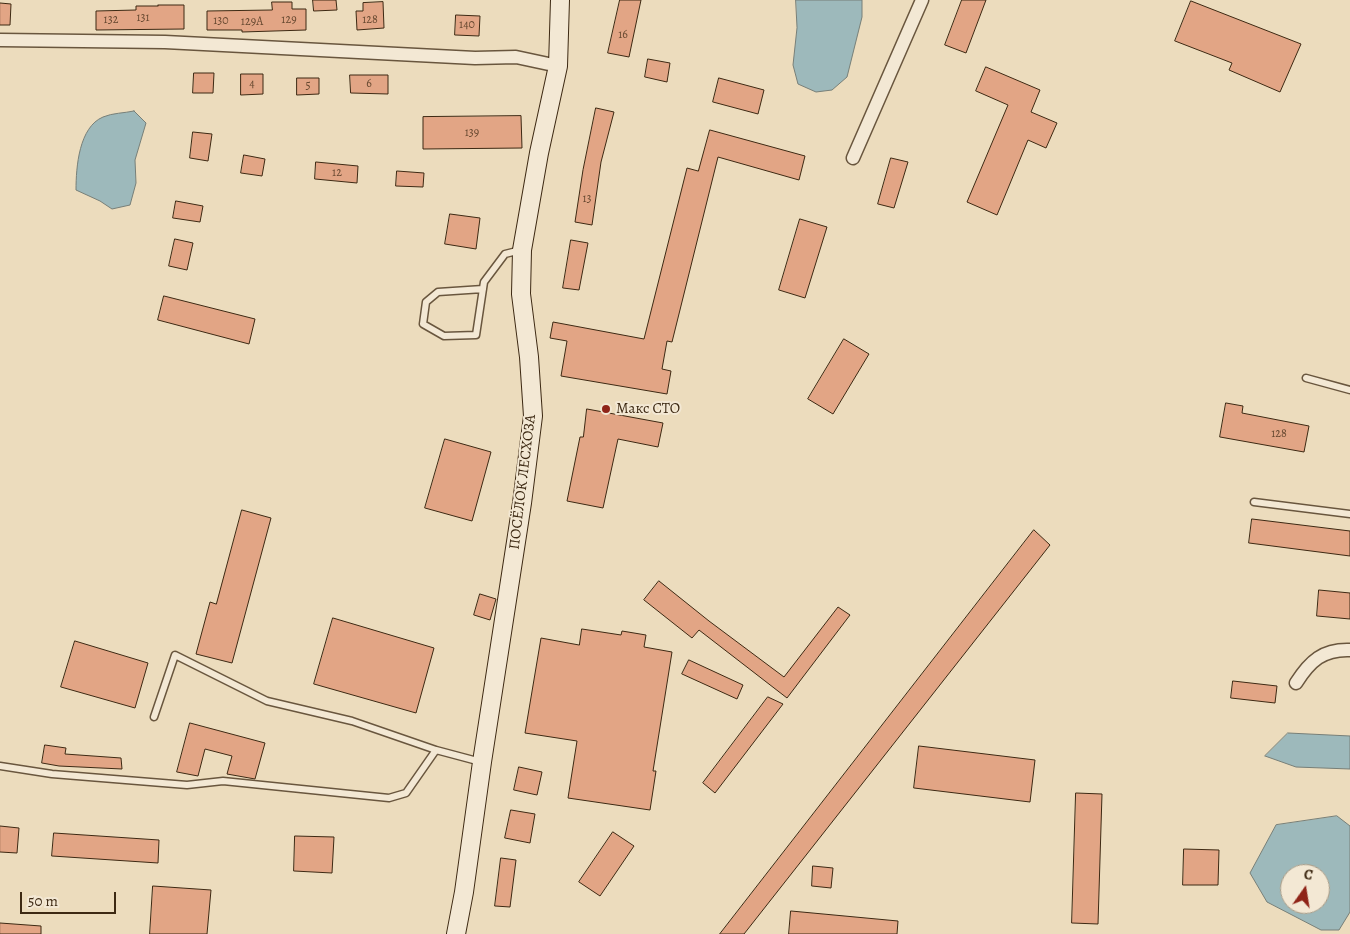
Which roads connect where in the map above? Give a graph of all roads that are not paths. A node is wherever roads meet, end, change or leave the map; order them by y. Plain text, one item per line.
1 (560, 0) edge
2 (922, 0) edge
3 (0, 40) edge
4 (558, 66) junction
5 (853, 158) dead end
6 (522, 250) junction
7 (483, 289) junction
8 (1306, 378) dead end
9 (1350, 390) edge
10 (1254, 502) dead end
11 (1350, 514) edge
12 (1350, 650) edge
13 (1296, 683) dead end
14 (154, 716) dead end
15 (436, 750) junction
16 (482, 762) junction
17 (0, 766) edge
18 (456, 934) edge

1 - 4 street, ПОСЁЛОК ЛЕСХОЗА
2 - 5 street
3 - 4 street
4 - 6 street, ПОСЁЛОК ЛЕСХОЗА
6 - 7 lane
6 - 16 street, ПОСЁЛОК ЛЕСХОЗА
7 - 7 lane
8 - 9 lane
10 - 11 lane
12 - 13 street
14 - 15 lane
15 - 16 lane
15 - 17 lane
16 - 18 street, ПОСЁЛОК ЛЕСХОЗА

